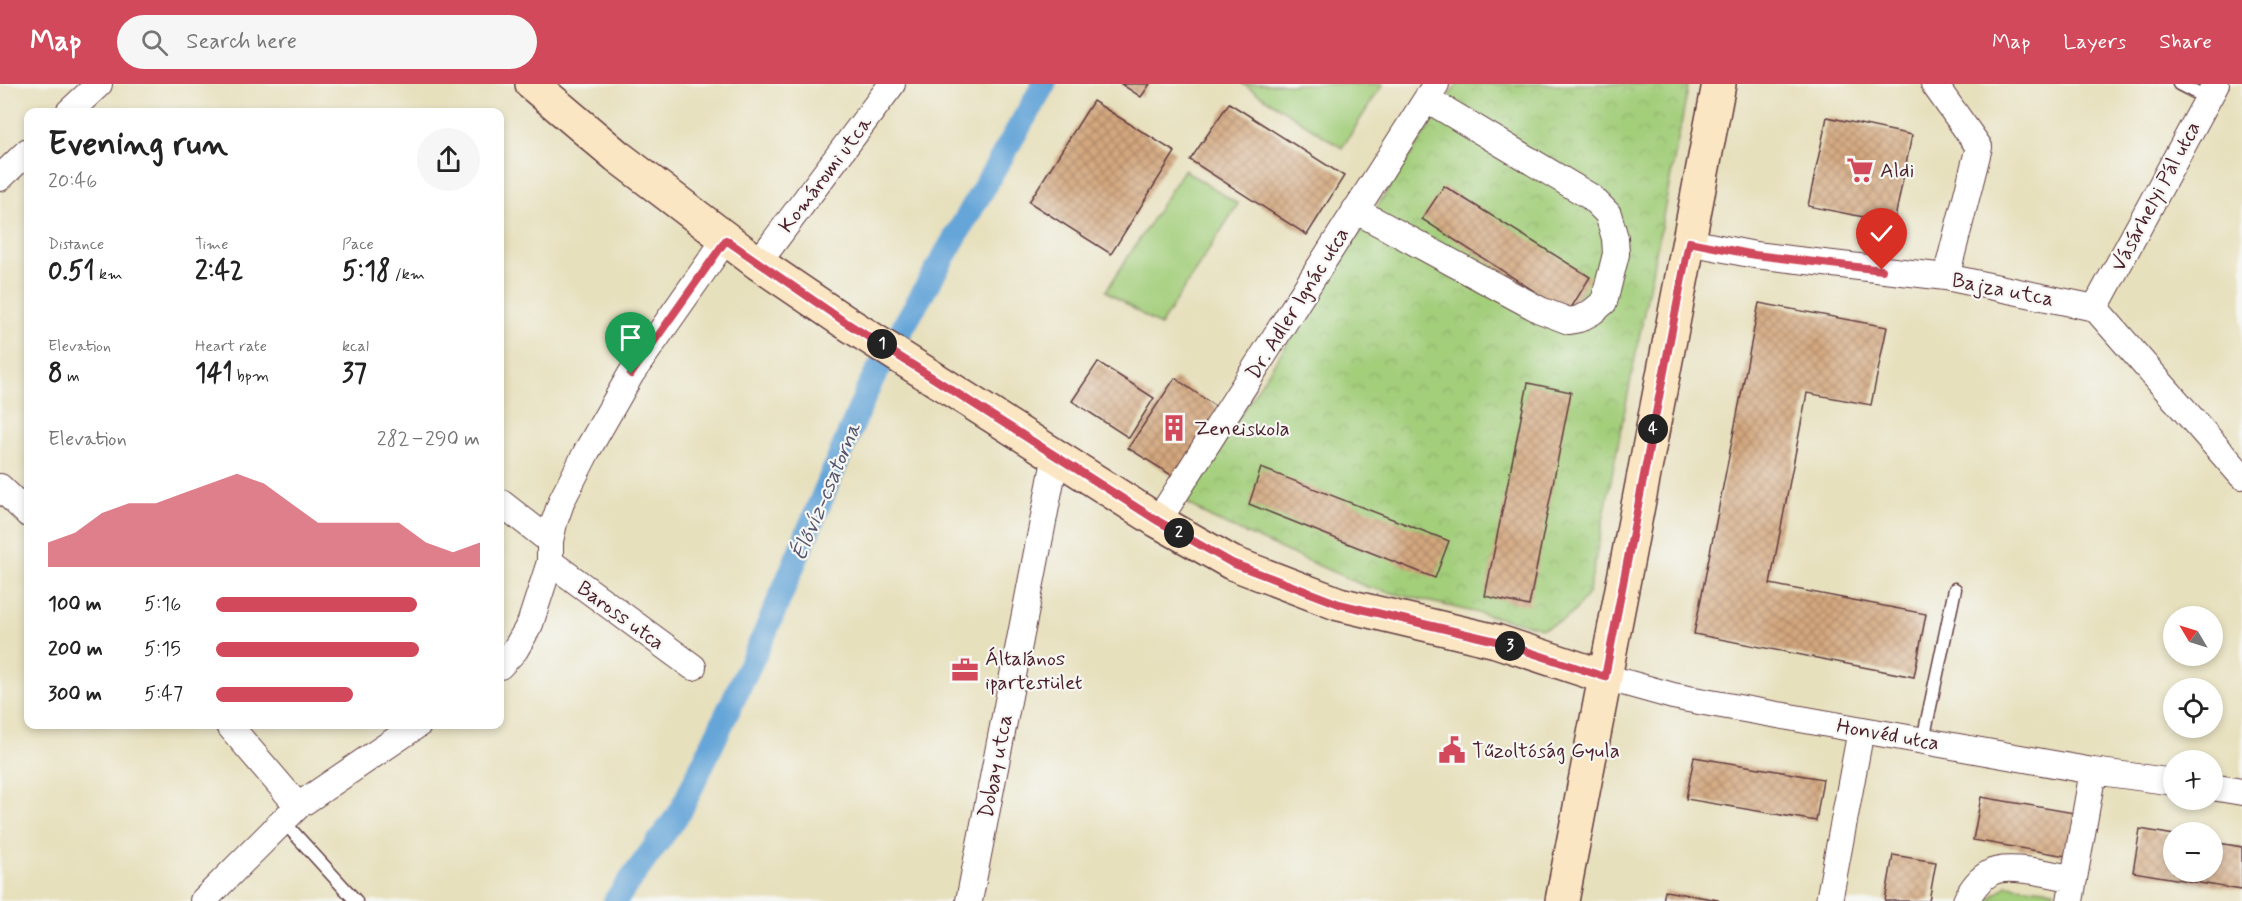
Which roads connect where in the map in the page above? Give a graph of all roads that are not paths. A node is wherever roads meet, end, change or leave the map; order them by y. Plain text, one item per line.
1 (532, 84) edge
2 (892, 84) edge
3 (1719, 84) edge
4 (1934, 84) edge
5 (2180, 84) edge
6 (1431, 91) edge
7 (2212, 91) edge
8 (24, 155) edge
9 (0, 178) edge
10 (1355, 210) junction
11 (726, 240) junction
12 (1689, 242) junction
13 (758, 263) junction
14 (1946, 277) junction
15 (2095, 308) junction
16 (1056, 455) junction
17 (2242, 476) edge
18 (0, 487) edge
19 (504, 505) edge
20 (24, 510) edge
21 (1158, 521) junction
22 (550, 552) junction
23 (1955, 589) dead end
24 (504, 662) edge
25 (693, 667) dead end
26 (1605, 677) junction
27 (231, 729) edge
28 (411, 729) edge
29 (1862, 730) junction
30 (1923, 740) junction
31 (2093, 771) junction
32 (2163, 781) edge
33 (2223, 789) edge
34 (2242, 792) edge
35 (290, 814) junction
36 (2072, 890) edge
37 (203, 901) edge
38 (356, 901) edge
39 (969, 901) edge
40 (1562, 901) edge
41 (1829, 901) edge
42 (1966, 901) edge

1 - 11 main road
2 - 13 street, Komáromi utca
3 - 12 main road
4 - 14 street
5 - 7 lane
6 - 10 street, Dr. Adler Ignác utca
6 - 10 street
7 - 15 street, Vásárhelyi Pál utca
8 - 9 street
10 - 21 street, Dr. Adler Ignác utca
11 - 13 main road
11 - 22 street
12 - 14 street, Bajza utca
12 - 26 main road
13 - 16 main road
14 - 15 street, Bajza utca
15 - 17 street
16 - 21 main road
16 - 39 street, Dobay utca
18 - 20 street
19 - 22 street, Baross utca
21 - 26 main road
22 - 24 street
22 - 25 street, Baross utca
23 - 30 lane
26 - 29 street, Honvéd utca
26 - 40 main road
27 - 35 street
28 - 35 street
29 - 30 street, Honvéd utca
29 - 41 street
30 - 31 street, Honvéd utca
31 - 32 street, Honvéd utca
31 - 36 street
33 - 34 street
35 - 37 street
35 - 38 lane
36 - 42 street

